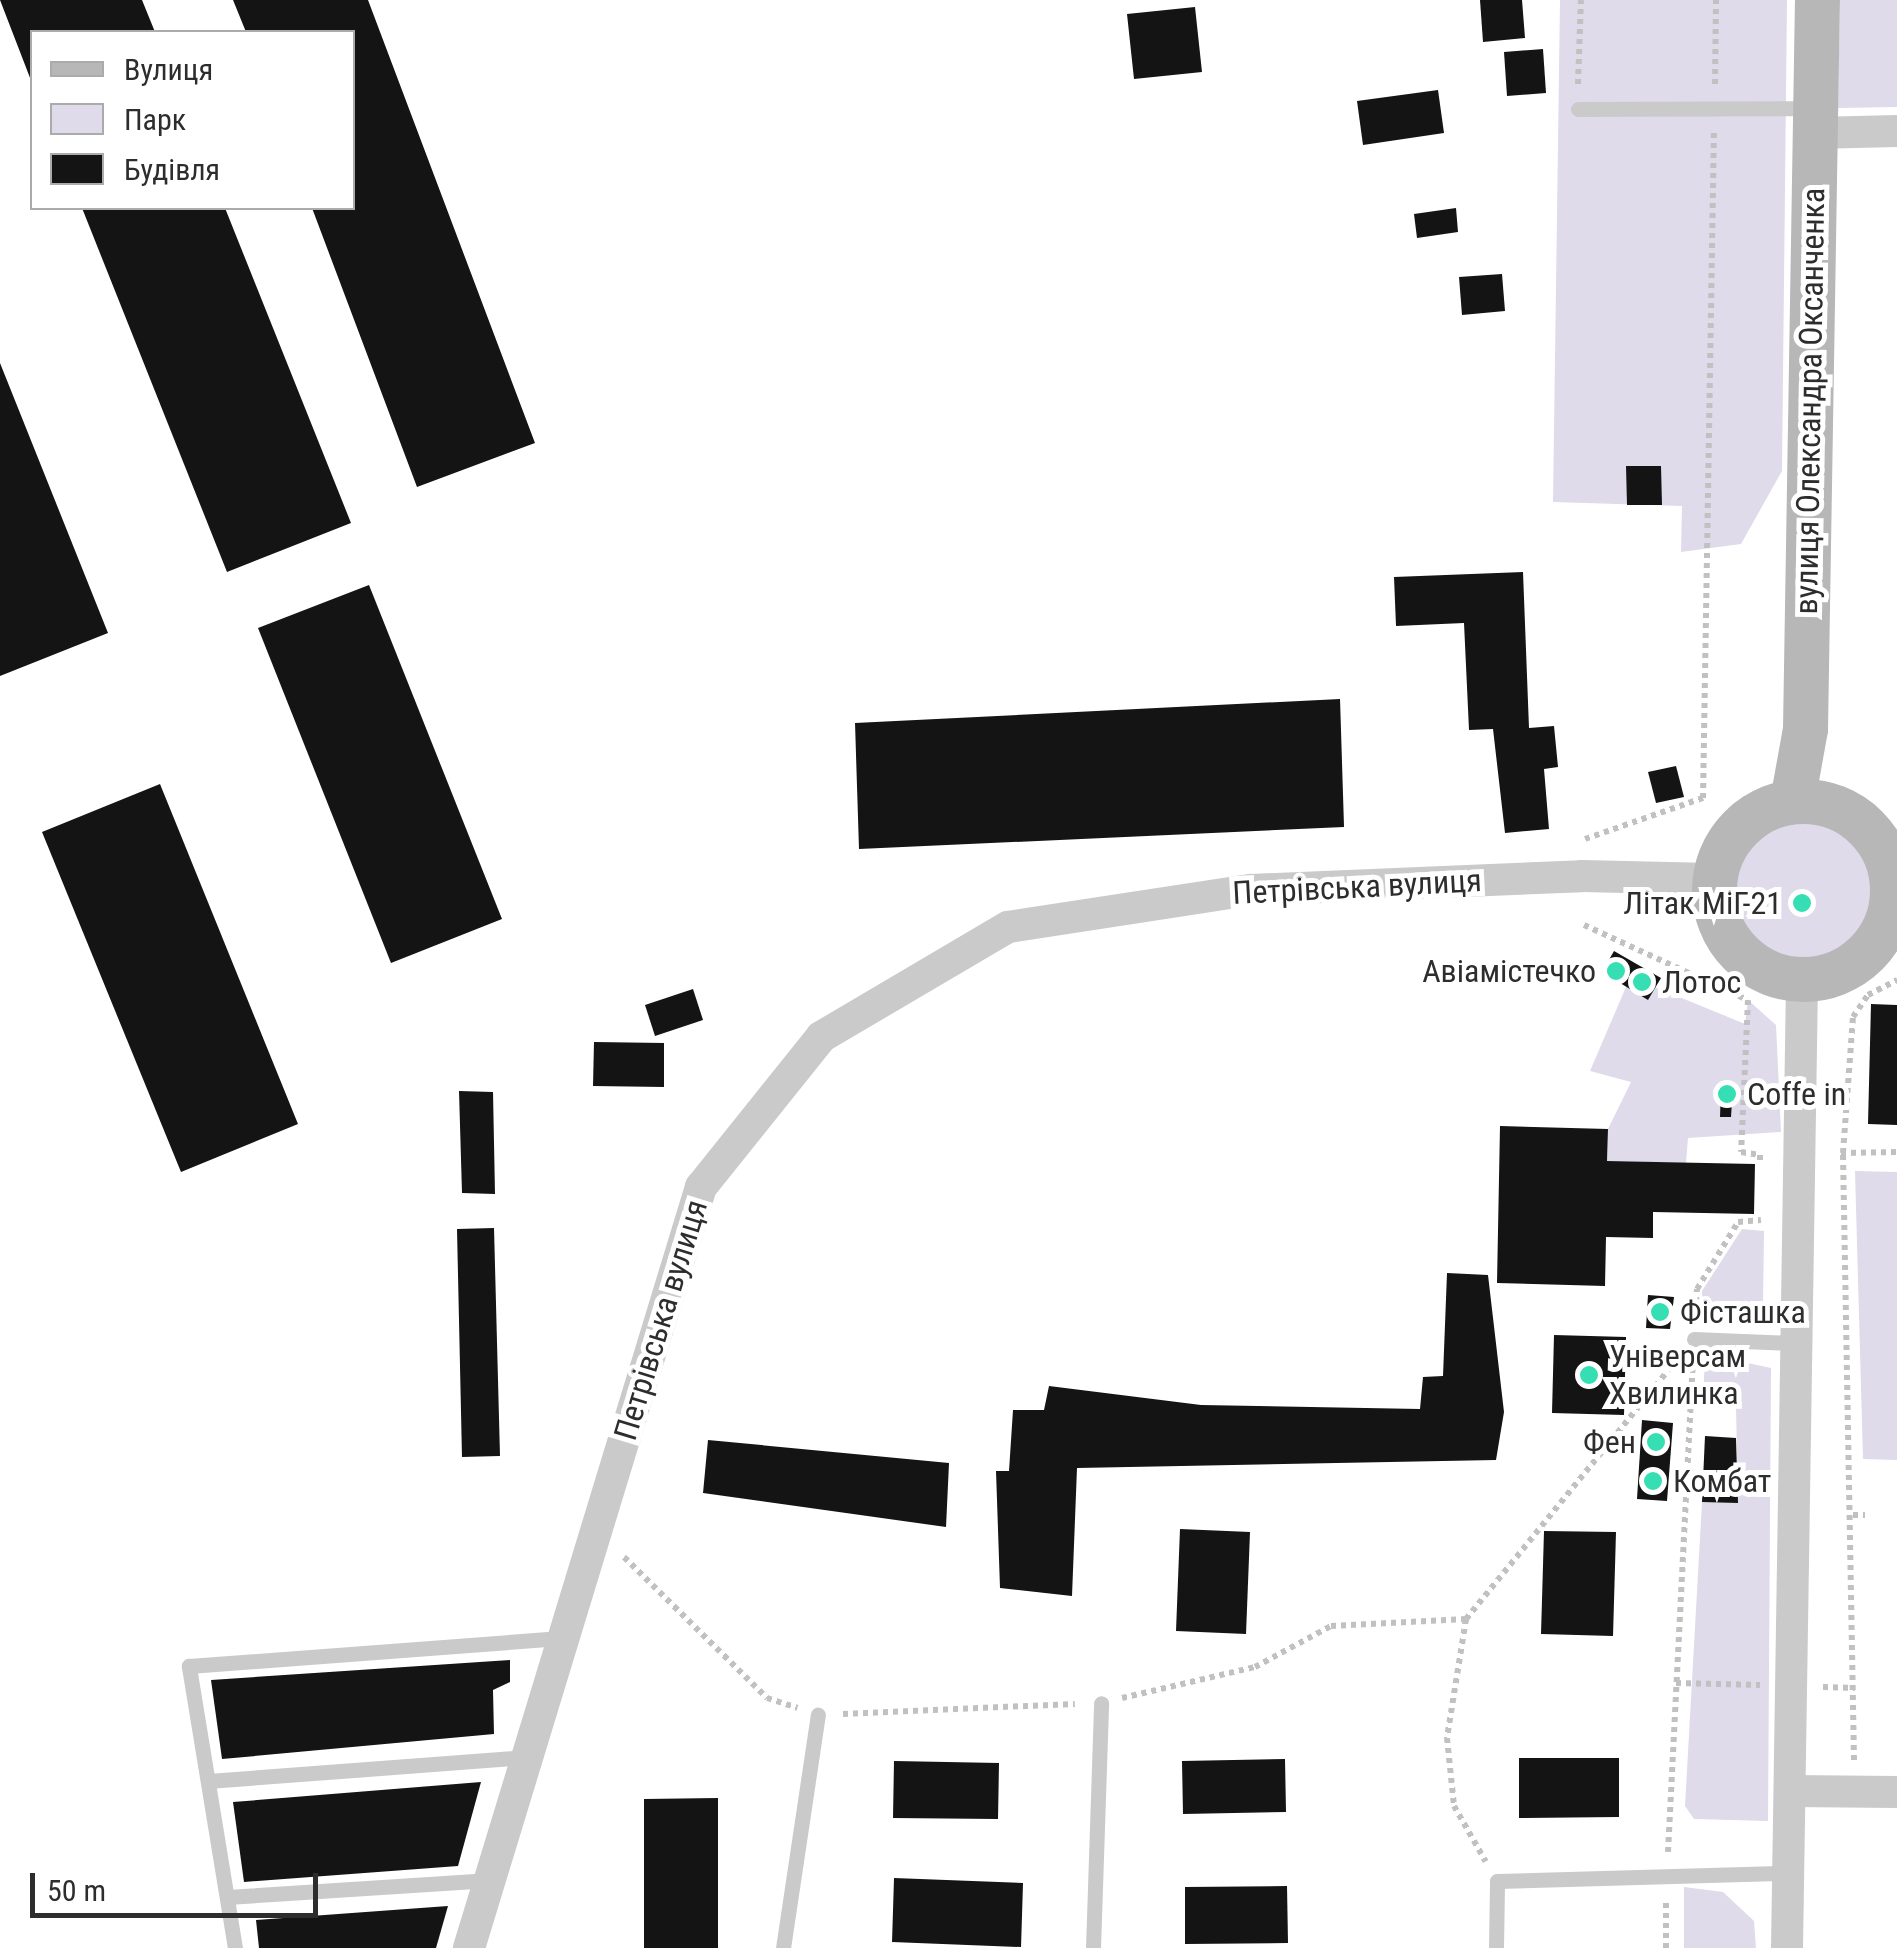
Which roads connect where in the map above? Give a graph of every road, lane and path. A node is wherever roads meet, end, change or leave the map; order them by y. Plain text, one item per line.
1 (1580, 0) edge
2 (1716, 0) edge
3 (1817, 0) edge
4 (1714, 108) junction
5 (1578, 109) joint
6 (1815, 120) junction
7 (1897, 131) edge
8 (1792, 801) junction
9 (1580, 841) dead end
10 (1714, 879) junction
11 (1893, 913) edge
12 (1584, 925) dead end
13 (1802, 979) junction
14 (1897, 980) edge
15 (1760, 1172) dead end
16 (1760, 1205) dead end
17 (1694, 1338) junction
18 (1796, 1342) junction
19 (1865, 1515) dead end
20 (1853, 1516) junction
21 (597, 1530) junction
22 (1466, 1619) junction
23 (564, 1638) junction
24 (1101, 1702) junction
25 (818, 1715) junction
26 (527, 1757) junction
27 (208, 1781) junction
28 (1791, 1791) junction
29 (1854, 1792) junction
30 (1897, 1792) edge
31 (1790, 1873) junction
32 (1667, 1876) junction
33 (490, 1880) junction
34 (1497, 1882) junction
35 (227, 1898) junction
36 (235, 1948) edge
37 (470, 1948) edge
38 (783, 1948) edge
39 (1094, 1948) edge
40 (1496, 1948) edge
41 (1666, 1948) edge
42 (1787, 1948) edge

1 - 5 path
2 - 4 path
3 - 6 street, вулиця Олександра Оксанченка
4 - 5 lane
4 - 6 lane
4 - 9 path
6 - 7 street
6 - 8 street, вулиця Олександра Оксанченка
8 - 10 street
8 - 11 street
10 - 13 street
10 - 21 street, Петрівська вулиця
11 - 13 street
12 - 15 path
13 - 18 street
14 - 20 path
16 - 17 path
17 - 18 lane
17 - 22 path
17 - 32 path
18 - 28 street
19 - 20 path
20 - 29 path
21 - 23 street, Петрівська вулиця
21 - 25 path
22 - 24 path
22 - 34 path
23 - 26 street, Петрівська вулиця
23 - 27 lane
24 - 25 path
24 - 39 lane
25 - 38 lane
26 - 27 lane
26 - 33 street, Петрівська вулиця
27 - 35 lane
28 - 29 street
28 - 31 street
29 - 30 street
31 - 32 lane
31 - 42 street
32 - 34 lane
32 - 41 path
33 - 35 lane
33 - 37 street, Петрівська вулиця
34 - 40 lane
35 - 36 lane

